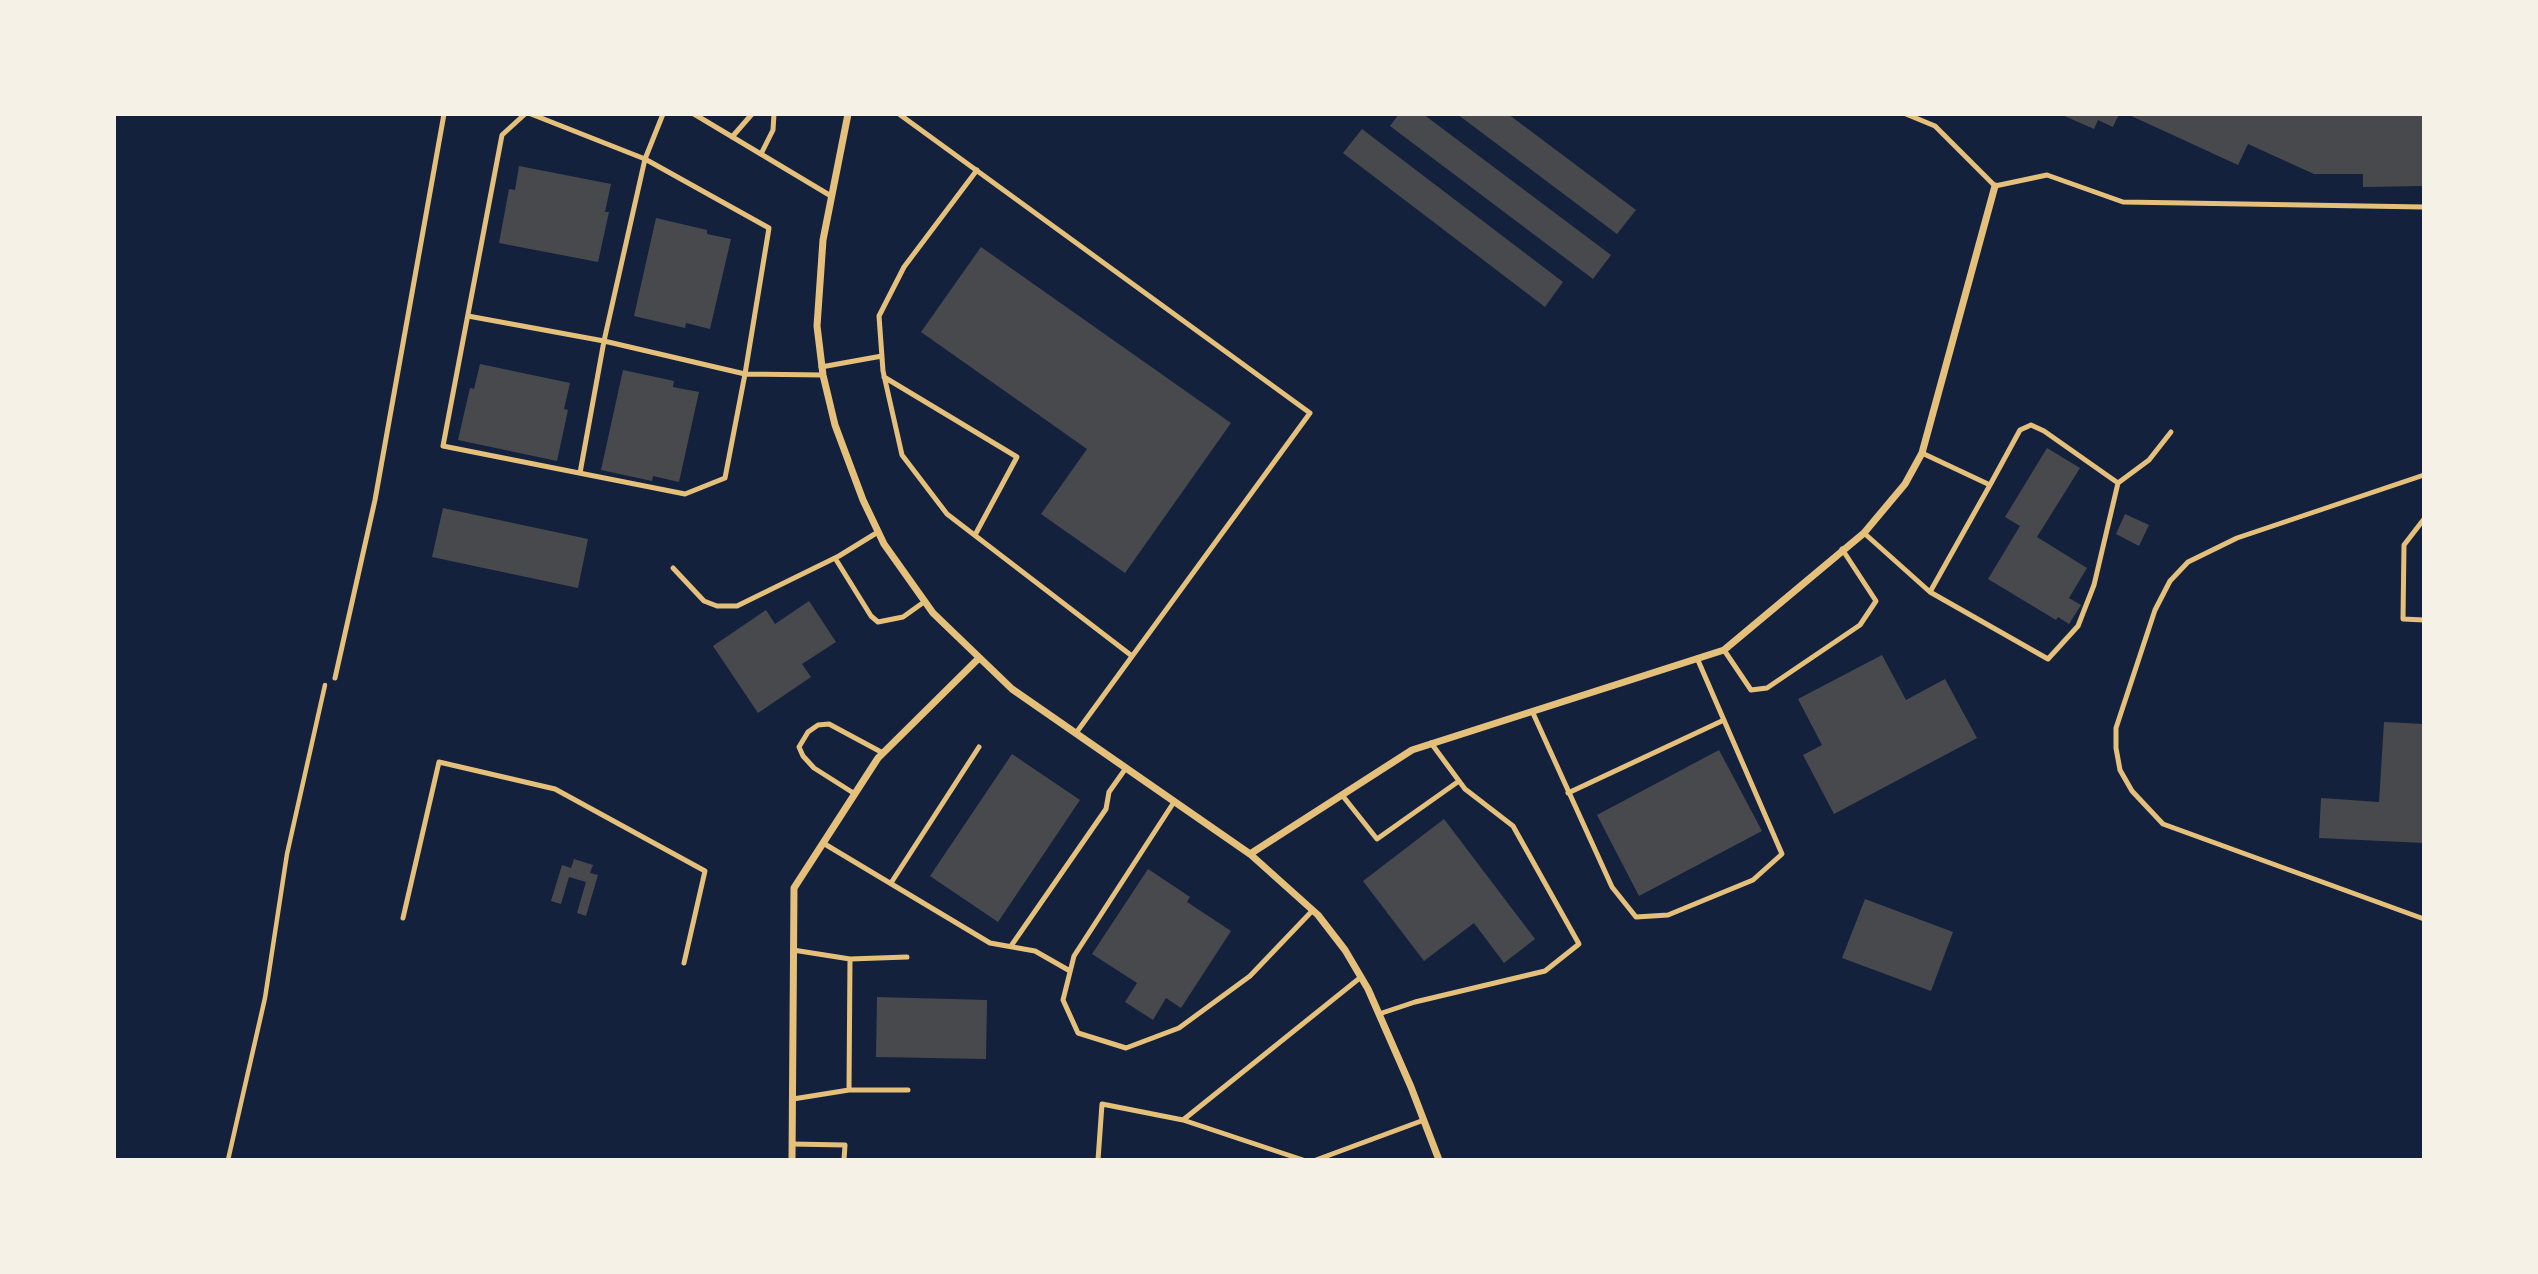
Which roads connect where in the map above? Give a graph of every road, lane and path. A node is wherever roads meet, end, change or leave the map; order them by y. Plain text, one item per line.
1 (444, 114) edge
2 (525, 114) edge
3 (531, 114) edge
4 (663, 114) edge
5 (694, 114) edge
6 (752, 114) edge
7 (774, 114) edge
8 (848, 114) edge
9 (899, 114) edge
10 (1906, 114) edge
11 (732, 137) junction
12 (761, 154) junction
13 (645, 159) junction
14 (976, 170) junction
15 (1995, 186) junction
16 (831, 196) junction
17 (2424, 207) edge
18 (468, 316) junction
19 (604, 341) junction
20 (882, 356) junction
21 (822, 370) junction
22 (745, 374) junction
23 (884, 377) junction
24 (2171, 432) dead end
25 (1922, 453) junction
26 (580, 473) junction
27 (2424, 475) edge
28 (2118, 483) junction
29 (1990, 485) junction
30 (2424, 519) edge
31 (878, 532) junction
32 (1864, 533) junction
33 (975, 535) junction
34 (1842, 549) junction
35 (835, 558) junction
36 (673, 568) dead end
37 (1930, 592) junction
38 (924, 601) junction
39 (2424, 620) edge
40 (1724, 650) junction
41 (1132, 656) junction
42 (1697, 658) junction
43 (978, 659) junction
44 (326, 677) dead end
45 (335, 678) dead end
46 (1532, 711) junction
47 (1724, 720) junction
48 (1076, 733) junction
49 (1431, 744) junction
50 (979, 747) dead end
51 (883, 752) junction
52 (1126, 768) junction
53 (1459, 781) junction
54 (1568, 793) junction
55 (855, 794) junction
56 (1342, 795) junction
57 (1174, 802) junction
58 (823, 843) junction
59 (1250, 854) junction
60 (891, 883) junction
61 (1313, 910) junction
62 (403, 918) dead end
63 (2424, 919) edge
64 (1011, 946) junction
65 (793, 950) junction
66 (907, 957) dead end
67 (850, 959) junction
68 (684, 963) dead end
69 (1070, 971) junction
70 (1361, 977) junction
71 (1379, 1014) junction
72 (849, 1090) junction
73 (908, 1090) dead end
74 (793, 1099) junction
75 (1183, 1120) junction
76 (1424, 1121) junction
77 (792, 1144) junction
78 (228, 1160) edge
79 (792, 1160) edge
80 (844, 1160) edge
81 (1098, 1160) edge
82 (1303, 1160) edge
83 (1315, 1160) edge
84 (1439, 1160) edge

1 - 45 lane
2 - 18 lane
3 - 13 lane
4 - 13 lane
5 - 11 lane
6 - 11 lane
7 - 12 lane
8 - 16 street
9 - 14 lane
10 - 15 lane
11 - 12 lane
12 - 16 lane
13 - 19 lane
13 - 22 lane
14 - 20 lane
14 - 41 lane
15 - 17 lane
15 - 25 street
16 - 21 street
18 - 19 lane
18 - 26 lane
19 - 22 lane
19 - 26 lane
20 - 21 lane
20 - 23 lane
21 - 22 lane
21 - 31 street
22 - 26 lane
23 - 33 lane
23 - 33 lane
24 - 28 lane
25 - 29 lane
25 - 32 street
27 - 63 lane
28 - 29 lane
28 - 37 lane
29 - 37 lane
30 - 39 lane
31 - 35 lane
31 - 38 street
32 - 34 street
32 - 37 lane
33 - 41 lane
34 - 40 street
34 - 40 lane
35 - 36 lane
35 - 38 lane
38 - 43 street
40 - 42 street
41 - 48 lane
42 - 46 street
42 - 47 lane
43 - 48 street
43 - 51 street
44 - 78 path
46 - 49 street
46 - 54 lane
47 - 54 lane
47 - 54 lane
48 - 52 street
49 - 53 lane
49 - 56 street
50 - 60 lane
51 - 55 street
51 - 55 lane
52 - 57 street
52 - 64 lane
53 - 56 lane
53 - 71 lane
55 - 58 street
56 - 59 street
57 - 59 street
57 - 69 lane
58 - 60 lane
58 - 65 street
59 - 61 street
60 - 64 lane
61 - 69 lane
61 - 70 street
62 - 68 lane
64 - 69 lane
65 - 67 lane
65 - 74 street
66 - 67 lane
67 - 72 lane
70 - 71 street
70 - 75 lane
71 - 76 street
72 - 73 lane
72 - 74 lane
74 - 77 street
75 - 81 lane
75 - 82 lane
76 - 83 lane
76 - 84 street
77 - 79 street
77 - 80 lane

